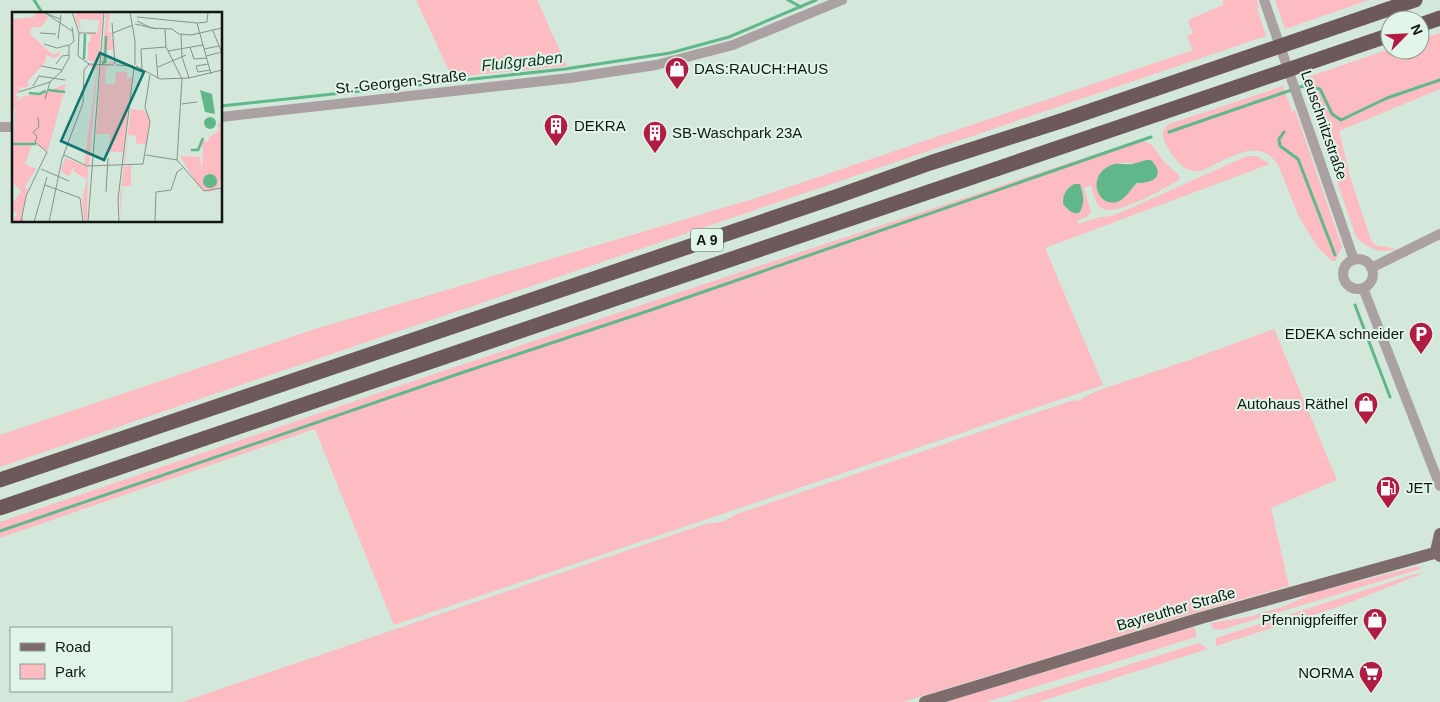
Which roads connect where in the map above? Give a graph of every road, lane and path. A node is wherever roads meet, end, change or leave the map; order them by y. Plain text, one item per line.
1 (842, 0) edge
2 (1415, 0) edge
3 (1266, 5) edge
4 (1380, 38) edge
5 (222, 117) edge
6 (1440, 234) edge
7 (1354, 260) junction
8 (1371, 268) junction
9 (1363, 288) junction
10 (0, 480) edge
11 (1440, 486) edge
12 (0, 508) edge
13 (1440, 534) edge
14 (1439, 554) edge
15 (925, 702) edge

1 - 5 street, St.-Georgen-Straße
2 - 10 highway, A 9
3 - 7 street, Leuschnitzstraße
4 - 12 highway, A 9
6 - 8 street
7 - 8 street
7 - 9 street
8 - 9 street
9 - 11 street
13 - 14 main road
14 - 15 main road, Bayreuther Straße

